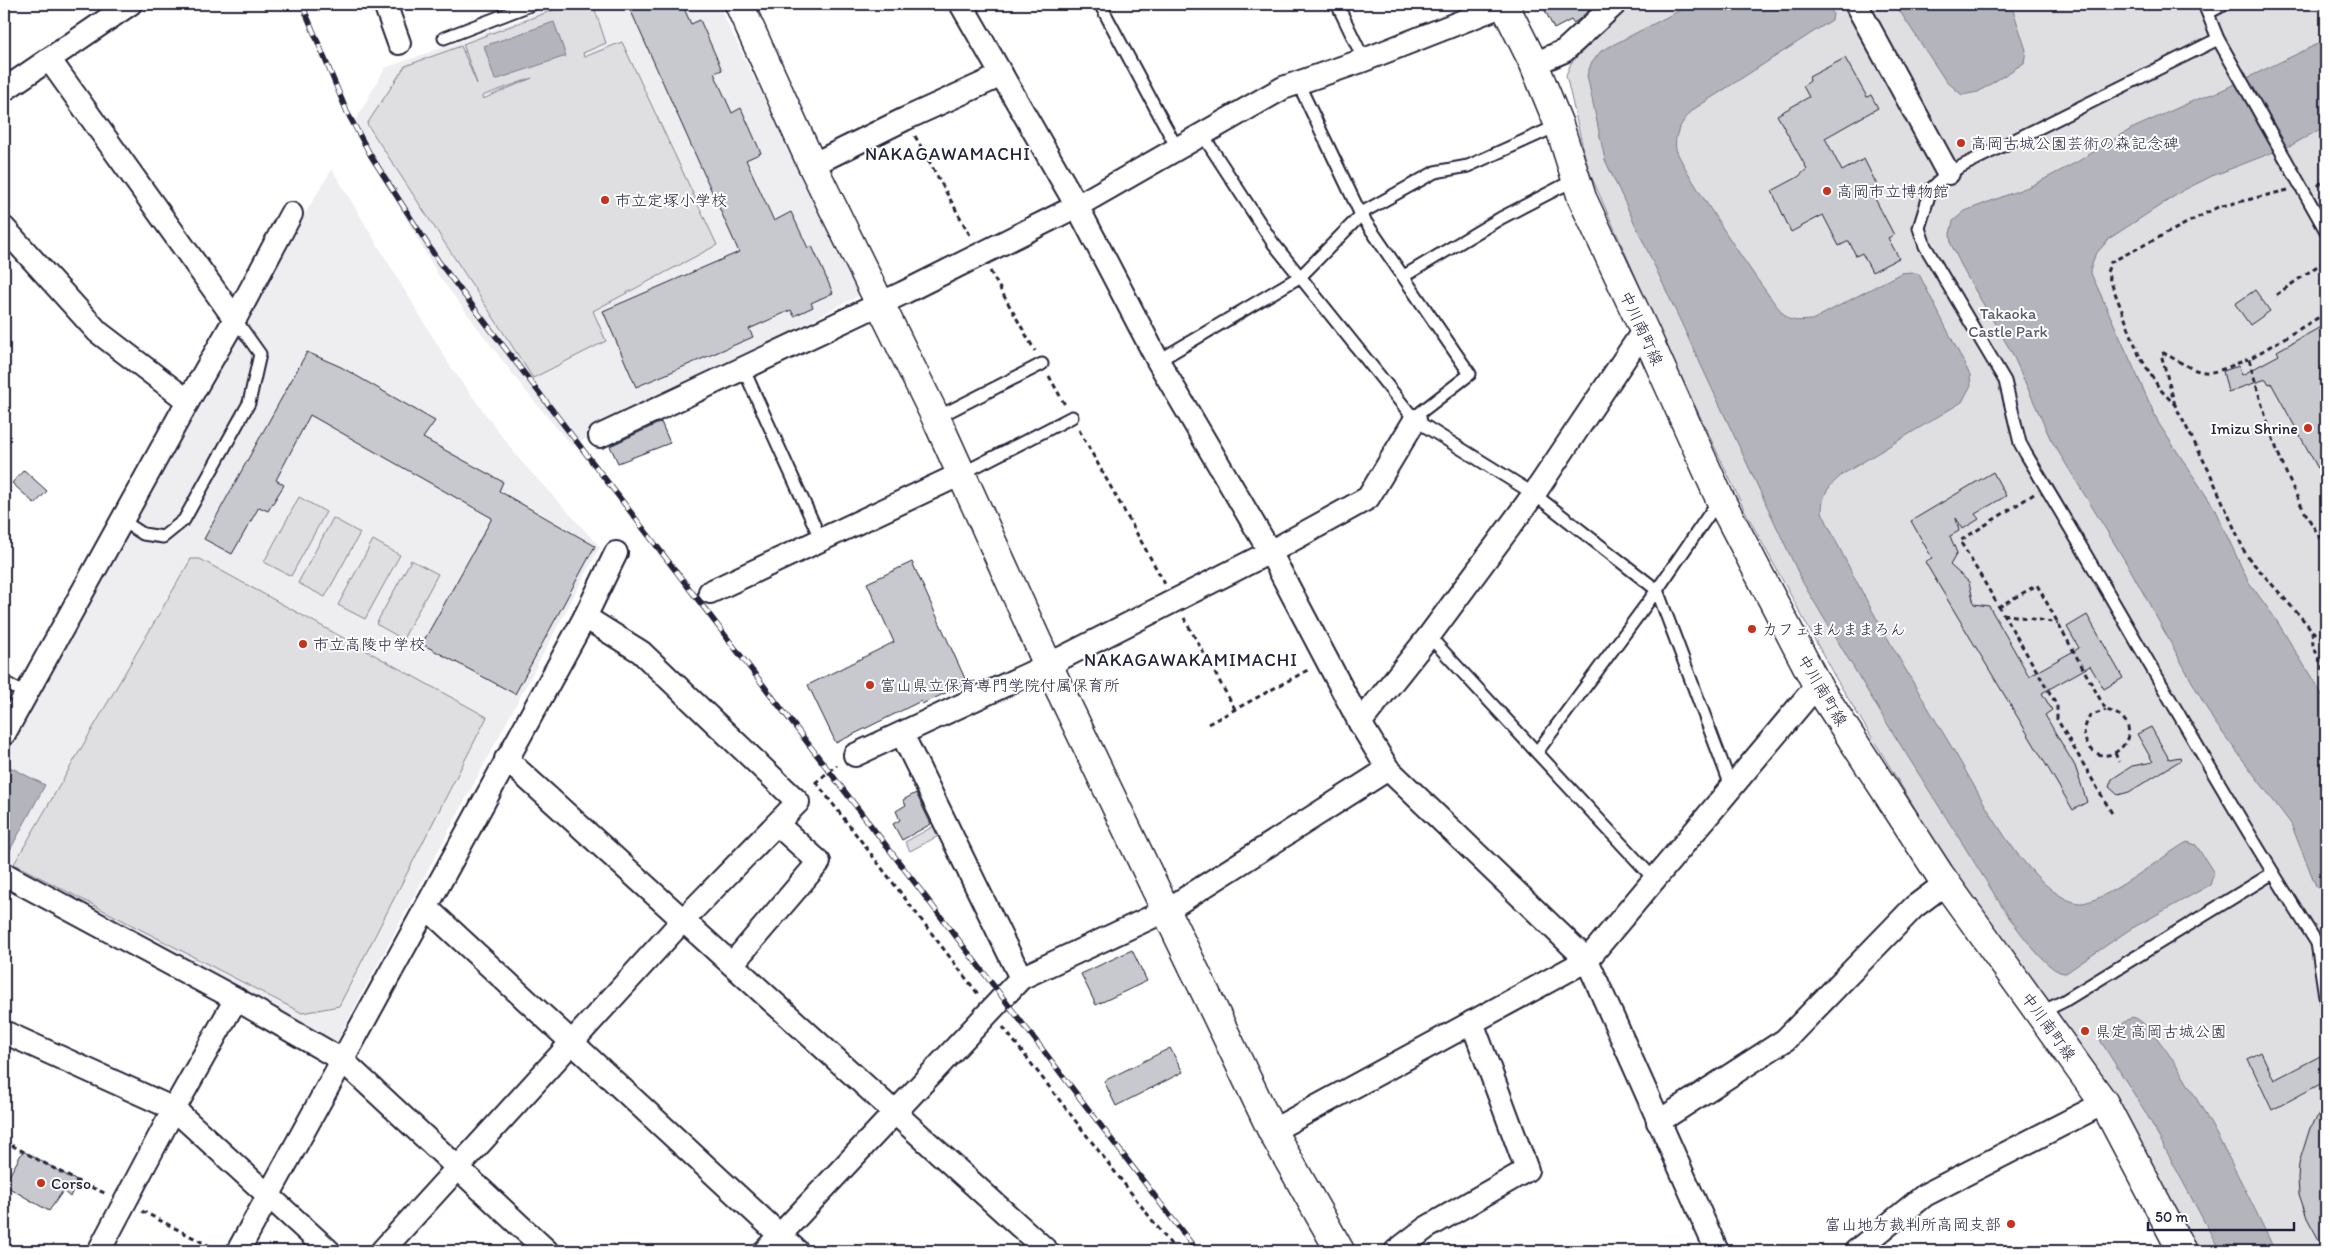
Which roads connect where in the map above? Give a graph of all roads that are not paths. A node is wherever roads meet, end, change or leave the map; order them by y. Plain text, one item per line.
1 (130, 4) edge
2 (385, 4) edge
3 (533, 4) edge
4 (739, 4) edge
5 (961, 4) edge
6 (1100, 4) edge
7 (1336, 4) edge
8 (1615, 4) edge
9 (1856, 4) edge
10 (2225, 4) edge
11 (1504, 5) edge
12 (2206, 8) edge
13 (105, 11) edge
14 (444, 38) dead end
15 (2218, 39) junction
16 (399, 43) dead end
17 (49, 59) junction
18 (1364, 60) junction
19 (1534, 64) junction
20 (1002, 75) junction
21 (1298, 83) junction
22 (4, 90) edge
23 (1559, 125) junction
24 (1202, 134) junction
25 (1177, 148) junction
26 (812, 165) junction
27 (1948, 173) junction
28 (1576, 179) junction
29 (1077, 206) junction
30 (291, 214) dead end
31 (1361, 215) junction
32 (4, 228) edge
33 (2326, 231) edge
34 (1301, 276) junction
35 (1404, 276) junction
36 (879, 304) junction
37 (236, 320) junction
38 (1644, 330) junction
39 (1158, 362) junction
40 (1042, 364) dead end
41 (743, 368) junction
42 (188, 400) junction
43 (1072, 417) dead end
44 (936, 418) junction
45 (1415, 420) junction
46 (600, 436) dead end
47 (961, 474) junction
48 (1534, 494) junction
49 (1720, 499) junction
50 (123, 521) junction
51 (821, 540) junction
52 (1270, 552) junction
53 (616, 553) dead end
54 (1657, 590) junction
55 (710, 592) dead end
56 (585, 617) junction
57 (1429, 636) junction
58 (1048, 665) junction
59 (4, 682) edge
60 (1817, 685) junction
61 (26, 694) junction
62 (1360, 723) junction
63 (4, 734) edge
64 (902, 734) junction
65 (1537, 752) junction
66 (855, 755) road end
67 (506, 759) junction
68 (1388, 769) junction
69 (1731, 786) junction
70 (777, 824) junction
71 (2273, 873) junction
72 (4, 874) edge
73 (1654, 879) junction
74 (1946, 883) junction
75 (427, 908) junction
76 (1166, 910) junction
77 (684, 919) junction
78 (2322, 943) edge
79 (1586, 960) junction
80 (733, 963) junction
81 (1020, 978) junction
82 (236, 999) junction
83 (2326, 1003) edge
84 (2040, 1013) junction
85 (1472, 1022) junction
86 (4, 1032) edge
87 (571, 1042) junction
88 (342, 1060) junction
89 (2104, 1102) junction
90 (174, 1109) junction
91 (896, 1112) junction
92 (1658, 1122) junction
93 (1272, 1131) junction
94 (457, 1168) junction
95 (268, 1194) junction
96 (773, 1243) edge
97 (99, 1251) edge
98 (238, 1251) edge
99 (329, 1251) edge
100 (382, 1251) edge
101 (547, 1251) edge
102 (797, 1251) edge
103 (1047, 1251) edge
104 (1340, 1251) edge
105 (1396, 1251) edge
106 (1717, 1251) edge
107 (1856, 1251) edge
108 (2182, 1251) edge

1 - 13 street
2 - 16 street
3 - 14 lane
4 - 26 main road
5 - 20 street
6 - 25 lane
7 - 18 lane
8 - 19 street
9 - 27 street
10 - 12 lane
11 - 18 street
11 - 19 main road, 中川南町線
12 - 15 lane
13 - 17 street
15 - 27 lane
15 - 33 lane
17 - 22 street
17 - 37 street
18 - 21 street
19 - 23 main road, 中川南町線
20 - 26 street
20 - 29 street
21 - 24 street
21 - 31 lane
23 - 28 main road, 中川南町線
23 - 31 lane
24 - 25 street
24 - 34 lane
25 - 29 street
26 - 36 main road
27 - 71 lane
28 - 35 lane
28 - 38 main road, 中川南町線
29 - 36 street
29 - 39 street
30 - 37 street
31 - 34 lane
31 - 35 lane
32 - 42 street
34 - 39 lane
34 - 45 lane
35 - 45 lane
36 - 41 street
36 - 44 main road
37 - 42 street
37 - 50 lane
38 - 48 street
38 - 49 main road, 中川南町線
39 - 52 street
40 - 44 lane
41 - 46 street
41 - 51 lane
42 - 50 street
43 - 47 lane
44 - 47 main road
45 - 48 lane
45 - 52 street
47 - 51 street
47 - 58 main road
48 - 54 lane
48 - 57 street
49 - 54 lane
49 - 60 main road, 中川南町線
50 - 61 street
51 - 55 street
52 - 58 street
52 - 62 street
53 - 56 street
54 - 65 lane
54 - 69 lane
56 - 67 street
56 - 70 street
57 - 62 street
57 - 65 lane
58 - 64 street
58 - 76 main road
59 - 61 lane
60 - 69 street
60 - 74 main road, 中川南町線
61 - 63 street
62 - 68 street
64 - 66 street
64 - 81 street
65 - 73 lane
67 - 75 street
67 - 77 street
68 - 76 street
68 - 79 street
69 - 73 street
70 - 77 street
70 - 80 street
71 - 78 lane
71 - 84 lane
72 - 82 street
73 - 79 street
74 - 84 main road, 中川南町線
74 - 92 street
75 - 87 street
75 - 88 street
76 - 81 street
76 - 93 main road
77 - 80 street
77 - 87 street
78 - 83 lane
79 - 85 street
79 - 92 street
80 - 91 street
81 - 91 street
82 - 88 street
82 - 90 street
84 - 89 main road, 中川南町線
85 - 93 street
85 - 105 street
86 - 90 street
87 - 94 street
87 - 96 street
88 - 94 street
88 - 95 street
89 - 107 street
89 - 108 main road, 中川南町線
90 - 95 street
90 - 97 street
91 - 96 street
91 - 103 street
92 - 106 street
93 - 104 main road
94 - 100 street
94 - 101 street
95 - 98 street
95 - 99 street
96 - 102 street

